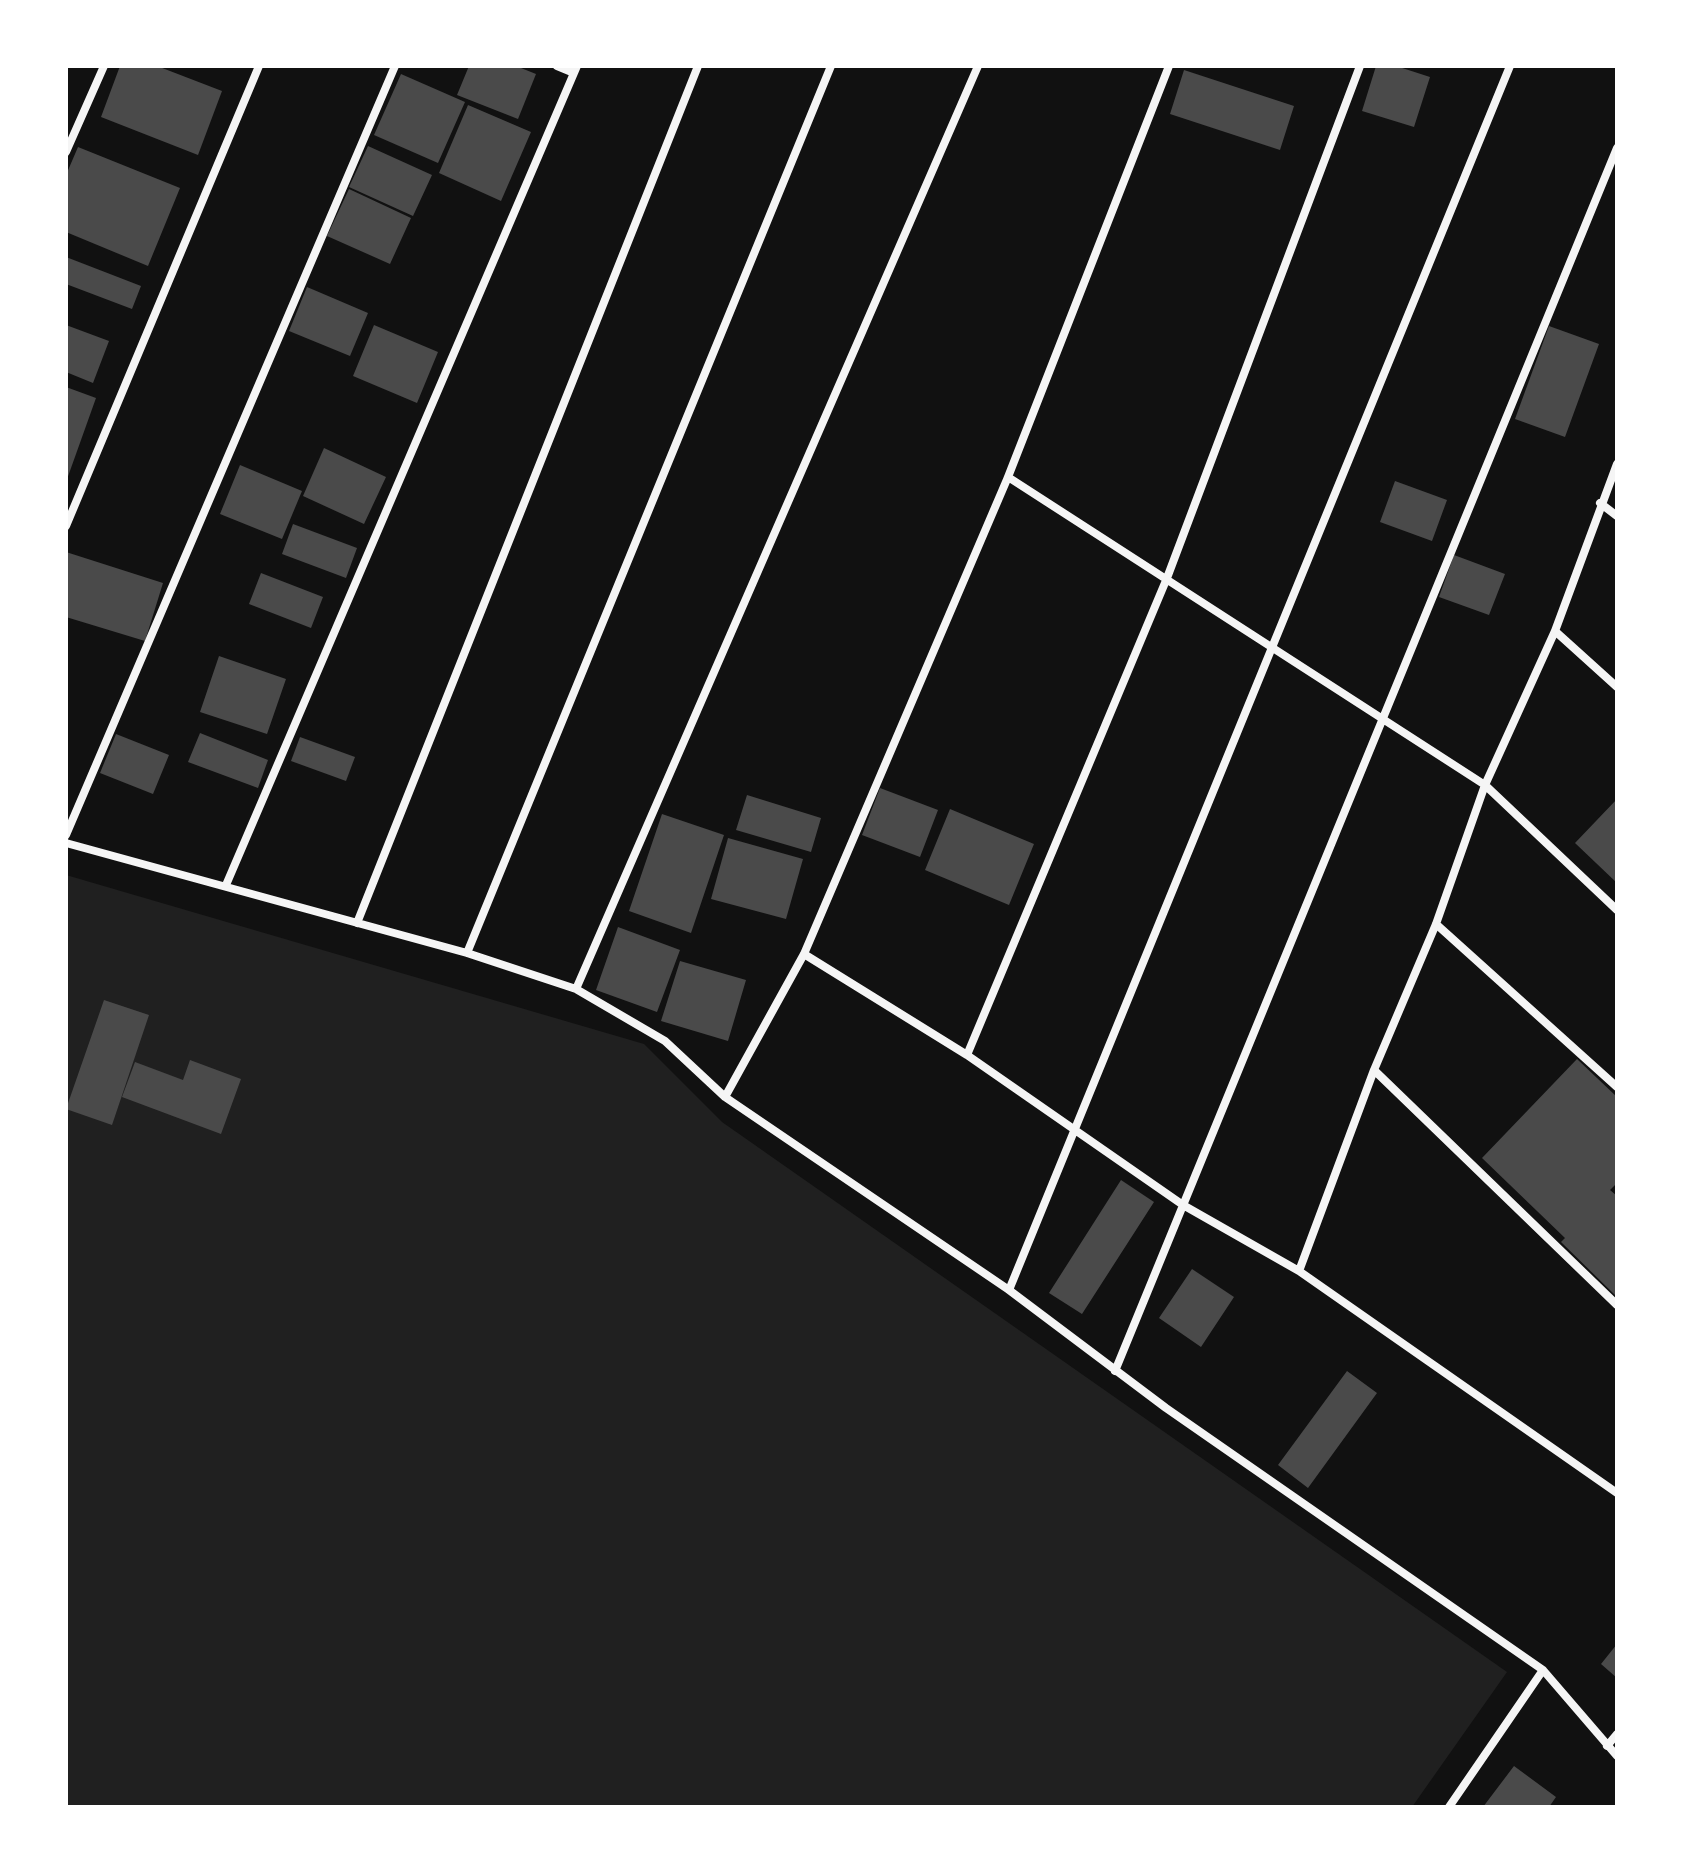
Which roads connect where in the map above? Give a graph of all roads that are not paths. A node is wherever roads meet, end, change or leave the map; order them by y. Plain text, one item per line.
1 (104, 66) edge
2 (259, 66) edge
3 (395, 66) edge
4 (557, 66) edge
5 (698, 66) edge
6 (831, 66) edge
7 (978, 66) edge
8 (1169, 66) edge
9 (1360, 66) edge
10 (1510, 66) edge
11 (575, 70) edge
12 (1617, 148) edge
13 (66, 152) edge
14 (1617, 464) edge
15 (1008, 477) junction
16 (1600, 503) junction
17 (1617, 516) edge
18 (66, 526) edge
19 (1167, 578) junction
20 (1555, 631) junction
21 (1273, 649) junction
22 (1617, 687) edge
23 (1384, 721) junction
24 (1485, 785) junction
25 (66, 835) edge
26 (66, 843) edge
27 (226, 885) junction
28 (1617, 910) edge
29 (357, 923) junction
30 (1436, 924) junction
31 (467, 953) junction
32 (804, 954) junction
33 (576, 989) junction
34 (967, 1055) junction
35 (1374, 1070) junction
36 (1617, 1087) edge
37 (725, 1097) junction
38 (1076, 1133) junction
39 (1183, 1205) junction
40 (1299, 1271) junction
41 (1009, 1290) junction
42 (1617, 1305) edge
43 (1115, 1371) junction
44 (1617, 1493) edge
45 (1543, 1670) junction
46 (1617, 1734) edge
47 (1607, 1746) junction
48 (1617, 1756) edge
49 (1449, 1807) edge

1 - 13 street
2 - 18 street
3 - 25 street
4 - 11 street
5 - 29 street
6 - 31 street
7 - 33 street
8 - 15 street
9 - 19 street
10 - 21 street
11 - 27 street
12 - 23 street
14 - 16 street
15 - 19 street
15 - 32 street
16 - 17 street
16 - 20 street
19 - 21 street
19 - 34 street
20 - 22 street
20 - 24 street
21 - 23 street
21 - 38 street
23 - 24 street
23 - 39 street
24 - 28 street
24 - 30 street
26 - 27 street
27 - 29 street
29 - 31 street
30 - 35 street
30 - 36 street
31 - 33 street
32 - 34 street
32 - 37 street
33 - 37 street
34 - 38 street
35 - 40 street
35 - 42 street
37 - 41 street
38 - 39 street
38 - 41 street
39 - 40 street
39 - 43 street
40 - 44 street
41 - 43 street
43 - 45 street
45 - 47 street
45 - 49 street
46 - 47 street
47 - 48 street

